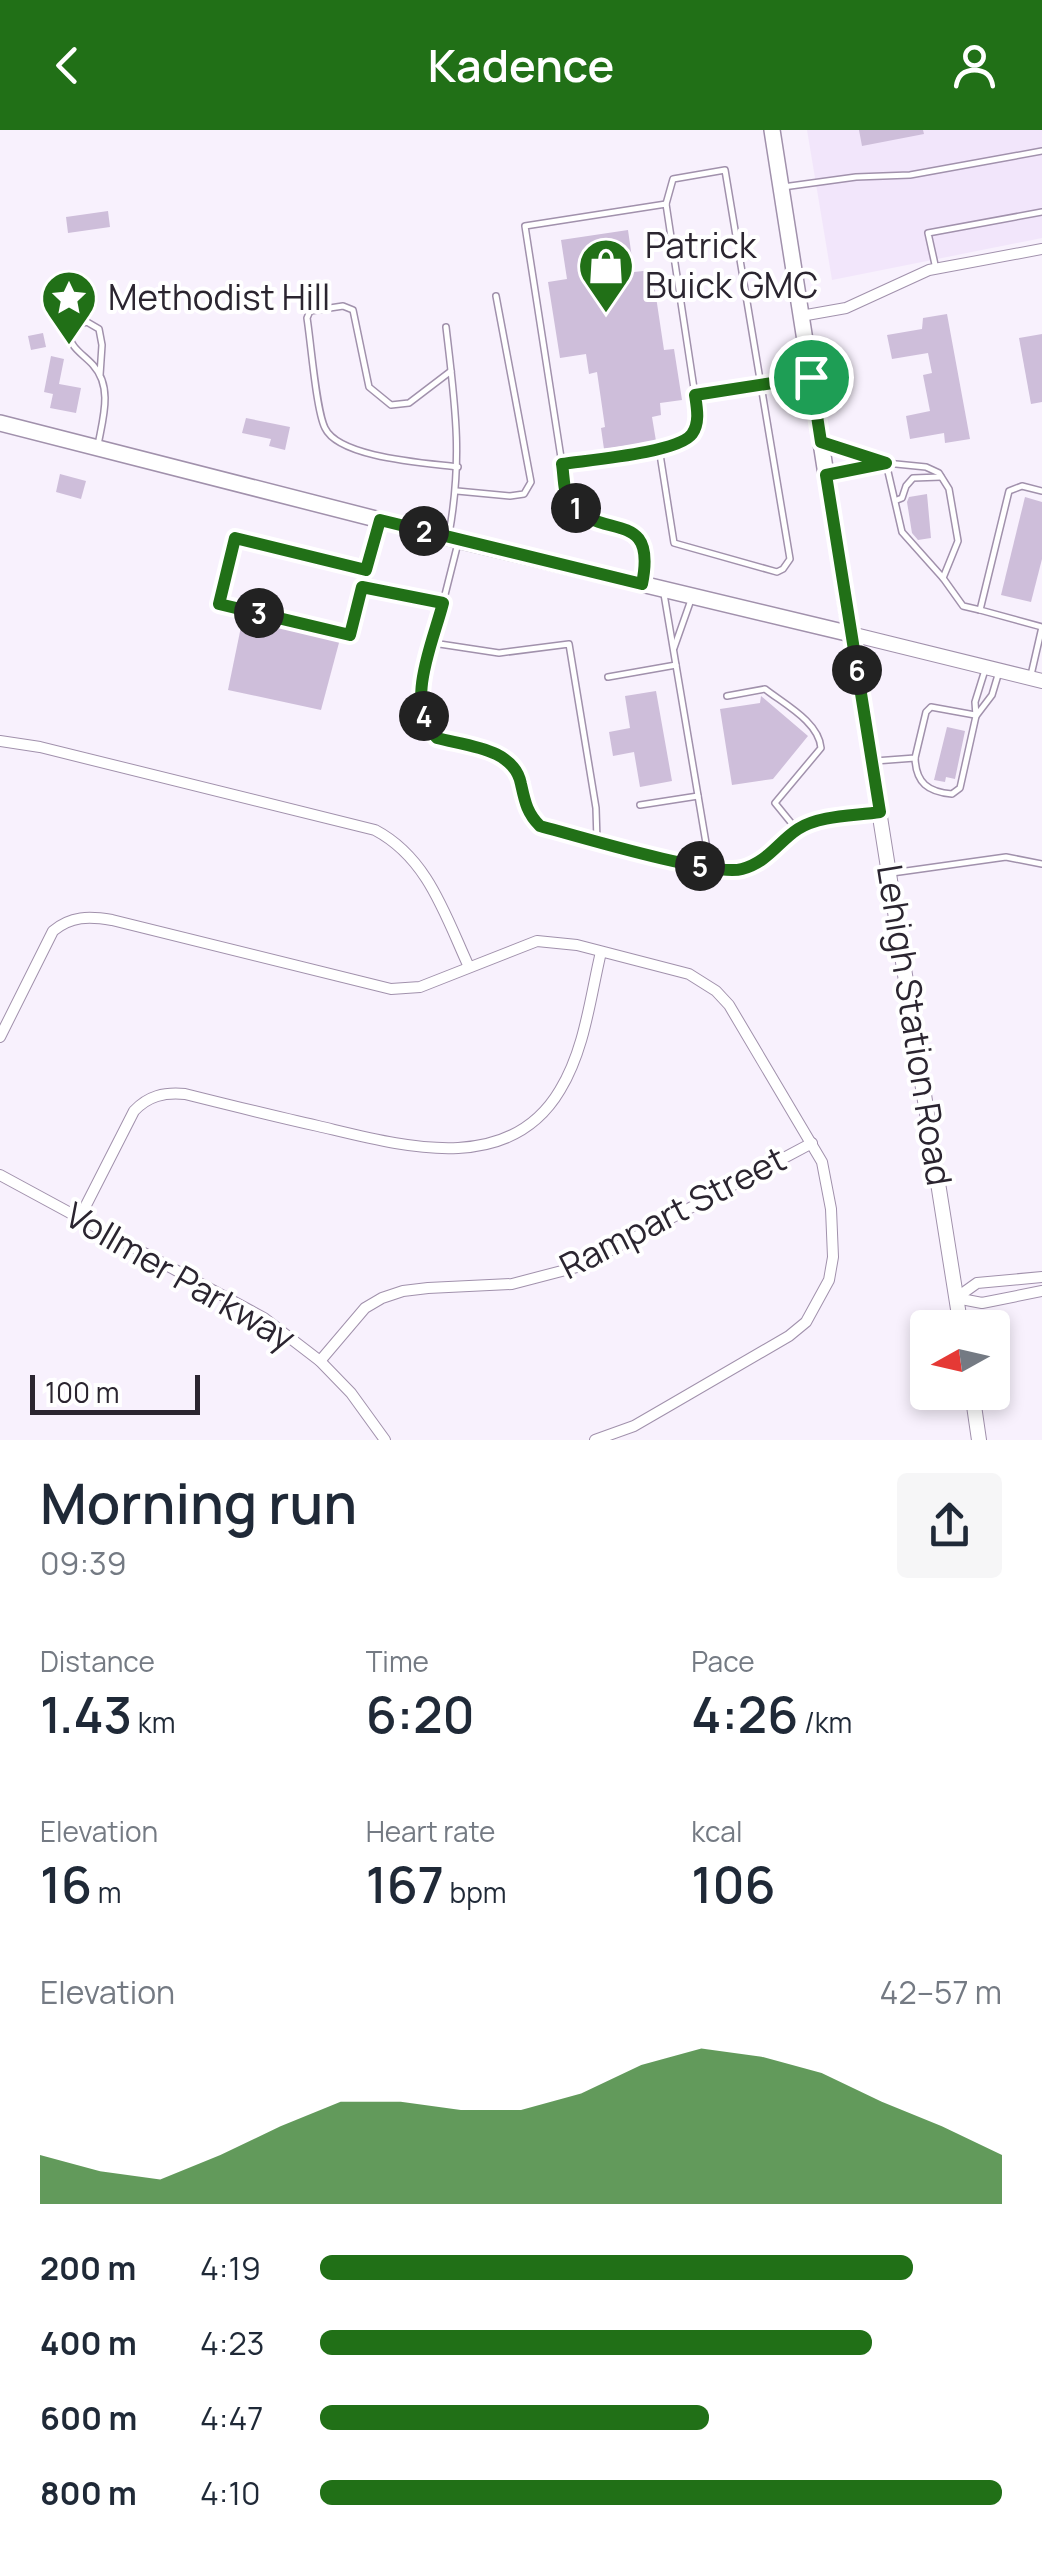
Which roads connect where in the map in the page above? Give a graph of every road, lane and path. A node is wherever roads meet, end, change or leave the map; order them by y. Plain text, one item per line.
1 (772, 130) edge
2 (1042, 152) edge
3 (781, 187) junction
4 (666, 204) junction
5 (1042, 212) edge
6 (1042, 250) edge
7 (936, 268) junction
8 (496, 296) dead end
9 (801, 316) junction
10 (446, 327) dead end
11 (451, 371) junction
12 (100, 375) junction
13 (811, 377) junction
14 (761, 385) junction
15 (695, 395) junction
16 (0, 423) edge
17 (821, 442) junction
18 (97, 448) junction
19 (659, 448) junction
20 (886, 463) junction
21 (562, 464) junction
22 (458, 467) junction
23 (826, 475) junction
24 (942, 477) junction
25 (457, 491) junction
26 (1042, 491) edge
27 (896, 500) junction
28 (380, 520) junction
29 (454, 539) junction
30 (366, 570) junction
31 (943, 578) junction
32 (642, 584) junction
33 (362, 587) junction
34 (664, 589) junction
35 (692, 596) junction
36 (443, 603) junction
37 (980, 610) junction
38 (1042, 627) edge
39 (851, 634) junction
40 (433, 643) junction
41 (674, 651) junction
42 (676, 665) junction
43 (993, 669) junction
44 (608, 677) dead end
45 (1036, 679) edge
46 (727, 696) dead end
47 (976, 716) junction
48 (0, 741) edge
49 (915, 758) junction
50 (872, 762) junction
51 (698, 796) junction
52 (640, 804) dead end
53 (880, 812) junction
54 (796, 830) junction
55 (597, 840) junction
56 (1042, 864) edge
57 (700, 866) junction
58 (890, 873) junction
59 (600, 952) junction
60 (469, 967) junction
61 (0, 1037) edge
62 (812, 1142) junction
63 (0, 1175) edge
64 (80, 1217) junction
65 (1042, 1277) edge
66 (1042, 1290) edge
67 (956, 1298) junction
68 (958, 1310) edge
69 (320, 1360) junction
70 (975, 1410) edge
71 (385, 1440) edge
72 (595, 1440) edge
73 (979, 1440) edge

1 - 3 main road, Lehigh Station Road
2 - 3 lane
3 - 9 main road, Lehigh Station Road
4 - 14 lane
4 - 15 lane
4 - 21 lane
5 - 7 lane
6 - 7 street
7 - 9 street
8 - 25 lane
9 - 13 main road, Lehigh Station Road
10 - 11 lane
11 - 22 lane
11 - 22 lane
12 - 12 lane
12 - 18 lane
13 - 14 lane
13 - 17 main road, Lehigh Station Road
14 - 15 lane
14 - 19 lane
15 - 19 lane
16 - 18 main road
17 - 20 lane
17 - 23 main road, Lehigh Station Road
18 - 28 main road
19 - 21 lane
20 - 23 lane
20 - 24 lane
20 - 27 lane
21 - 32 lane
22 - 25 lane
23 - 39 main road, Lehigh Station Road
24 - 27 lane
24 - 31 lane
25 - 29 lane
26 - 37 lane
27 - 31 lane
28 - 29 main road
28 - 30 lane
29 - 32 main road
29 - 36 lane
30 - 33 lane
30 - 33 lane
31 - 37 lane
32 - 34 main road
33 - 36 lane
34 - 35 main road
34 - 41 lane
35 - 39 main road
35 - 41 lane
36 - 40 lane
37 - 38 lane
38 - 45 lane
39 - 43 street
39 - 50 street, Lehigh Station Road
40 - 55 lane
40 - 55 lane
41 - 42 lane
42 - 44 lane
42 - 51 lane
43 - 45 street
43 - 47 lane
43 - 47 lane
46 - 54 lane
47 - 49 lane
47 - 49 lane
48 - 60 street
49 - 50 lane
50 - 53 street, Lehigh Station Road
51 - 52 lane
51 - 57 lane
53 - 54 lane
53 - 58 street, Lehigh Station Road
54 - 57 lane
55 - 57 lane
56 - 58 lane
58 - 67 street, Lehigh Station Road
59 - 60 street
59 - 62 street
59 - 64 street
60 - 61 street
62 - 69 street, Rampart Street
62 - 72 street
63 - 64 street, Vollmer Parkway
64 - 69 street, Vollmer Parkway
65 - 67 street
66 - 67 street
67 - 68 street, Lehigh Station Road
69 - 71 street, Vollmer Parkway
70 - 73 street

